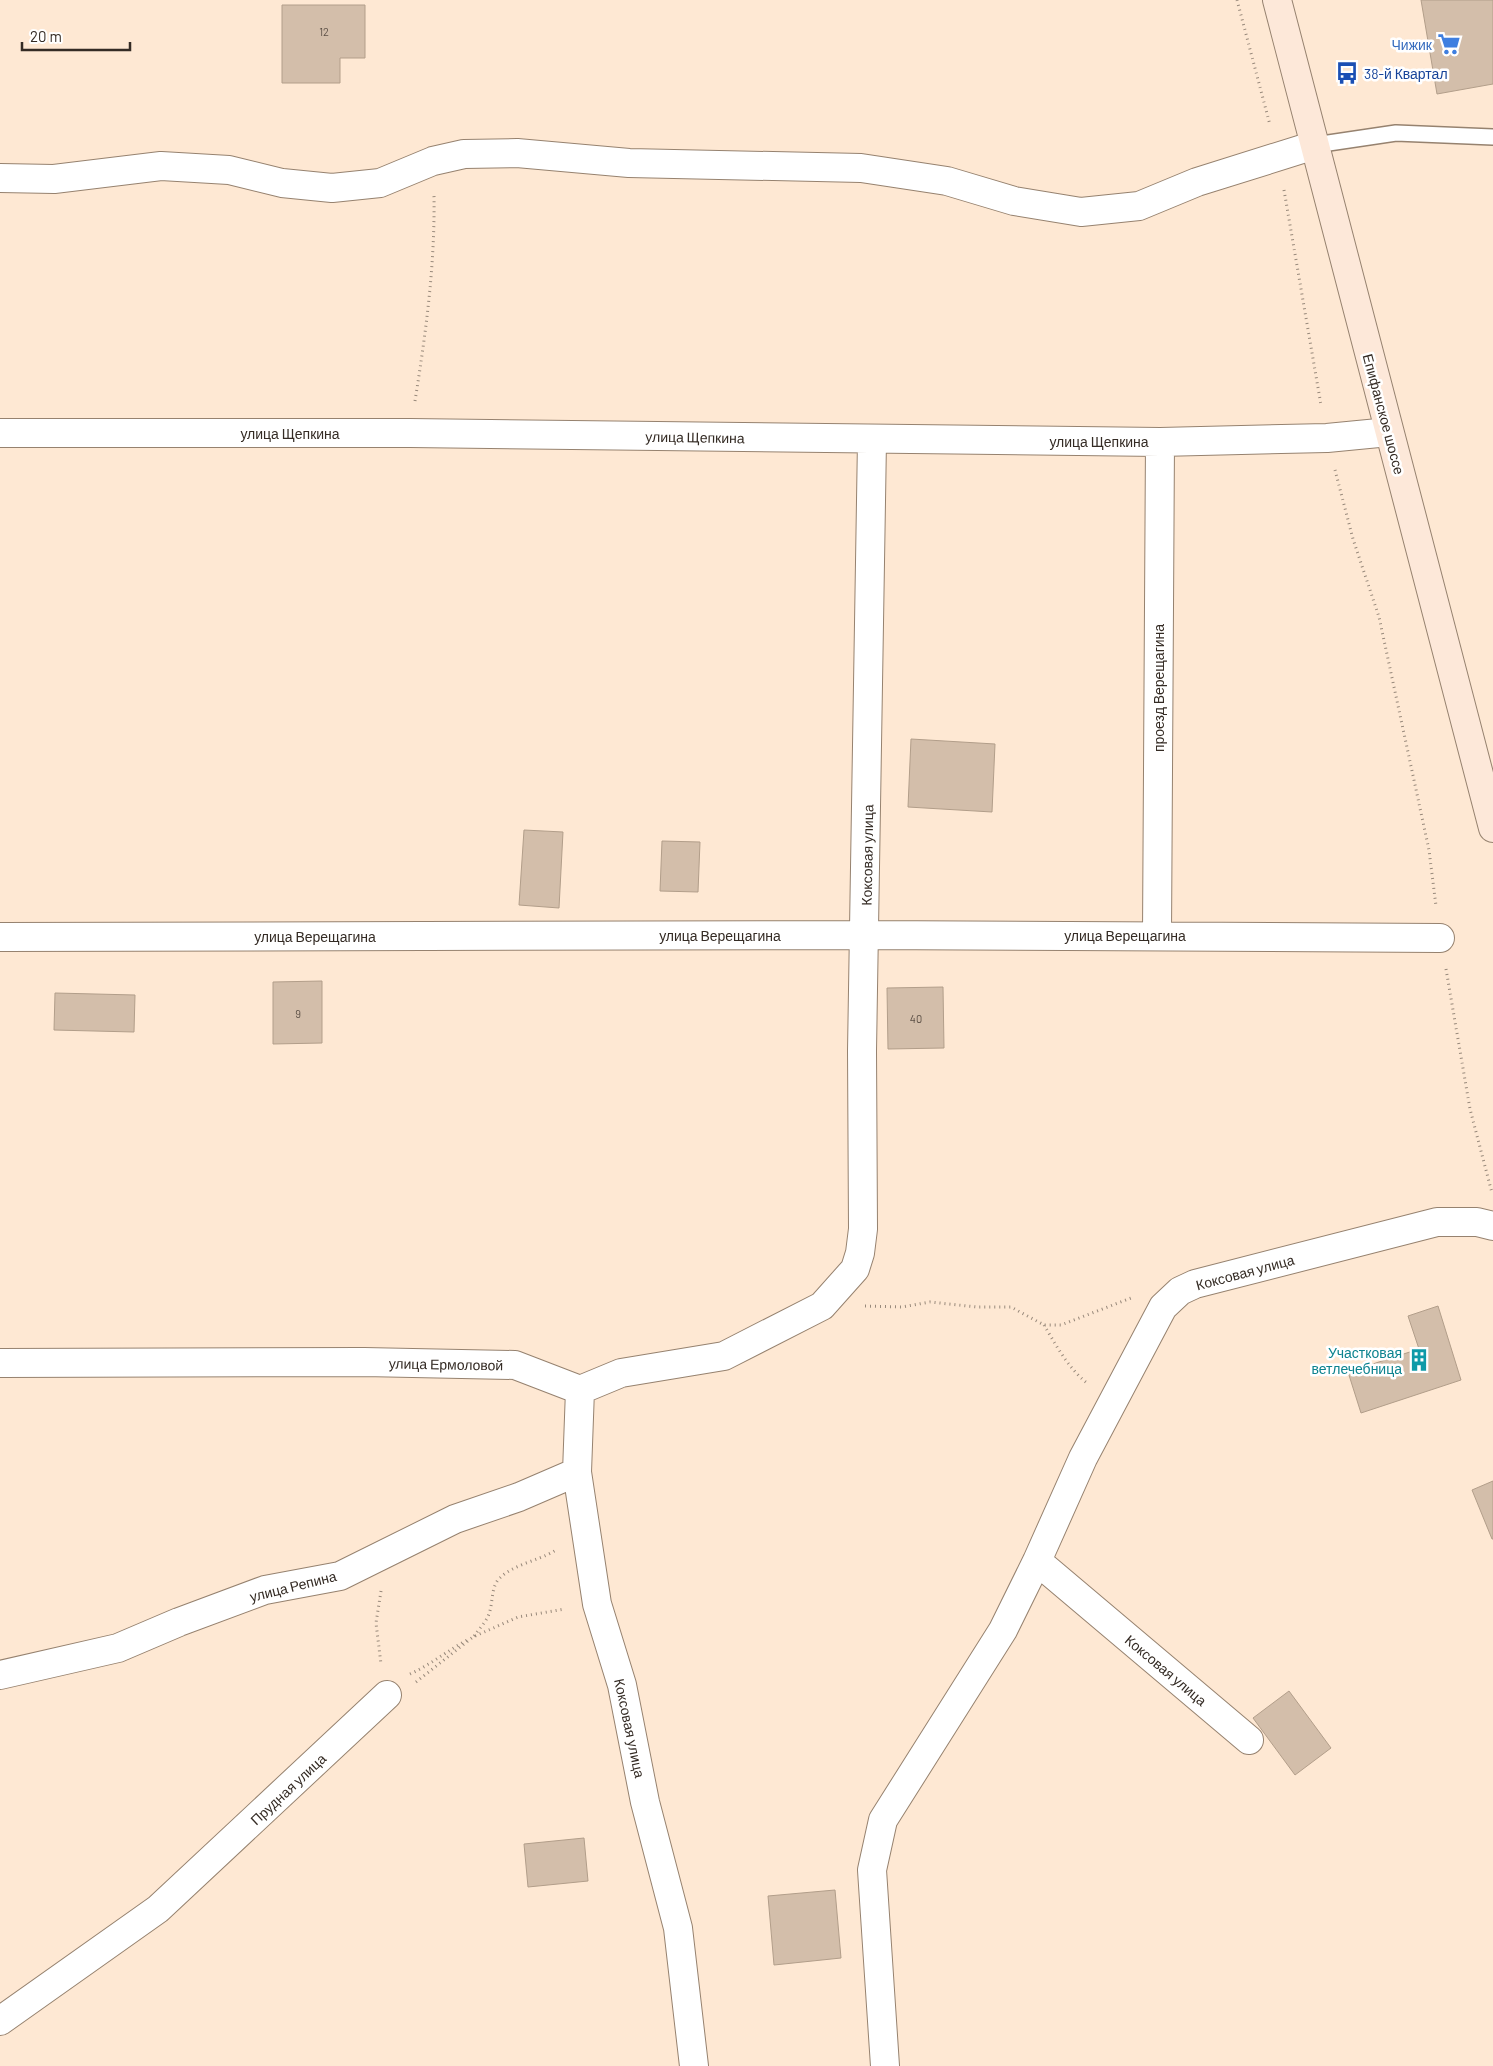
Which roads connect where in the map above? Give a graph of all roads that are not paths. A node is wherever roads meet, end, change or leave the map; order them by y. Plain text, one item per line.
1 (1277, 0) edge
2 (1493, 137) edge
3 (1315, 145) junction
4 (0, 178) edge
5 (1389, 432) junction
6 (0, 433) edge
7 (872, 440) junction
8 (1160, 442) junction
9 (1493, 828) edge
10 (866, 935) junction
11 (1157, 935) junction
12 (0, 937) edge
13 (1440, 938) road end
14 (1493, 1226) edge
15 (0, 1363) edge
16 (580, 1390) junction
17 (577, 1472) junction
18 (1038, 1561) junction
19 (0, 1676) edge
20 (385, 1690) road end
21 (1249, 1740) dead end
22 (0, 2021) edge
23 (694, 2066) edge
24 (885, 2066) edge

1 - 3 main road, Епифанское шоссе
2 - 3 lane
3 - 4 street
3 - 5 main road, Епифанское шоссе
5 - 8 street, улица Щепкина
5 - 9 main road, Епифанское шоссе
6 - 7 street, улица Щепкина
7 - 8 street, улица Щепкина
7 - 10 street, Коксовая улица
8 - 11 street, проезд Верещагина
10 - 11 street, улица Верещагина
10 - 12 street, улица Верещагина
10 - 16 street, Коксовая улица
11 - 13 street, улица Верещагина
14 - 18 street, Коксовая улица
15 - 16 street, улица Ермоловой
16 - 17 street, Коксовая улица
17 - 19 street, улица Репина
17 - 23 street, Коксовая улица
18 - 21 street, Коксовая улица
18 - 24 street, Коксовая улица
20 - 22 street, Прудная улица

